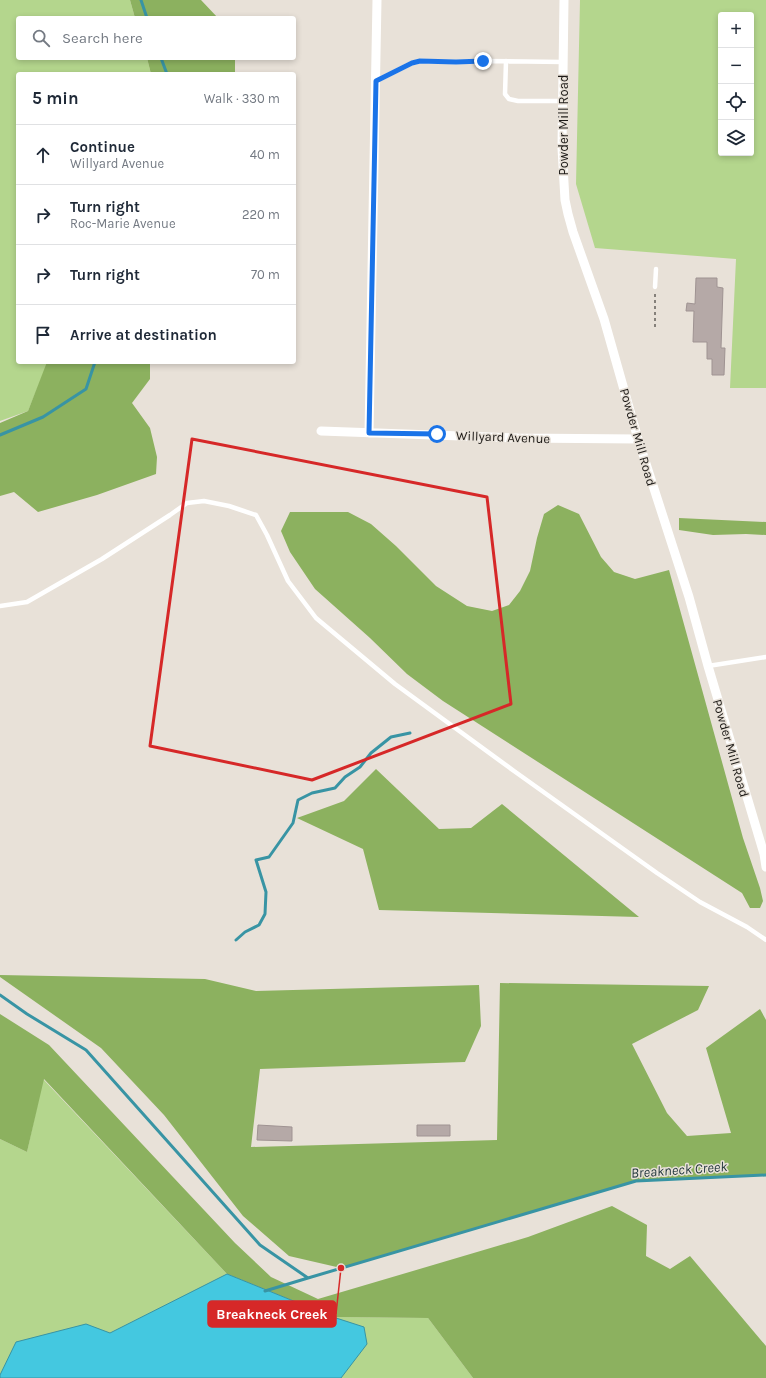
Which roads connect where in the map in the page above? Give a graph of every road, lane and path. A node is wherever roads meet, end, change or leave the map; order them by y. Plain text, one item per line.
1 (377, 0) edge
2 (564, 0) edge
3 (506, 61) junction
4 (563, 62) junction
5 (376, 81) junction
6 (562, 101) junction
7 (656, 269) dead end
8 (655, 286) joint
9 (655, 327) dead end
10 (321, 431) dead end
11 (369, 433) junction
12 (638, 439) junction
13 (0, 606) edge
14 (766, 657) edge
15 (708, 666) junction
16 (766, 867) edge
17 (766, 940) edge

1 - 5 street
2 - 4 street, Powder Mill Road
3 - 4 lane
3 - 5 lane
3 - 6 lane
4 - 6 street, Powder Mill Road
5 - 11 street
6 - 12 street, Powder Mill Road
7 - 8 lane
8 - 9 path
10 - 11 street, Willyard Avenue
11 - 12 street, Willyard Avenue
12 - 15 street, Powder Mill Road
13 - 17 lane
14 - 15 lane
15 - 16 street, Powder Mill Road

